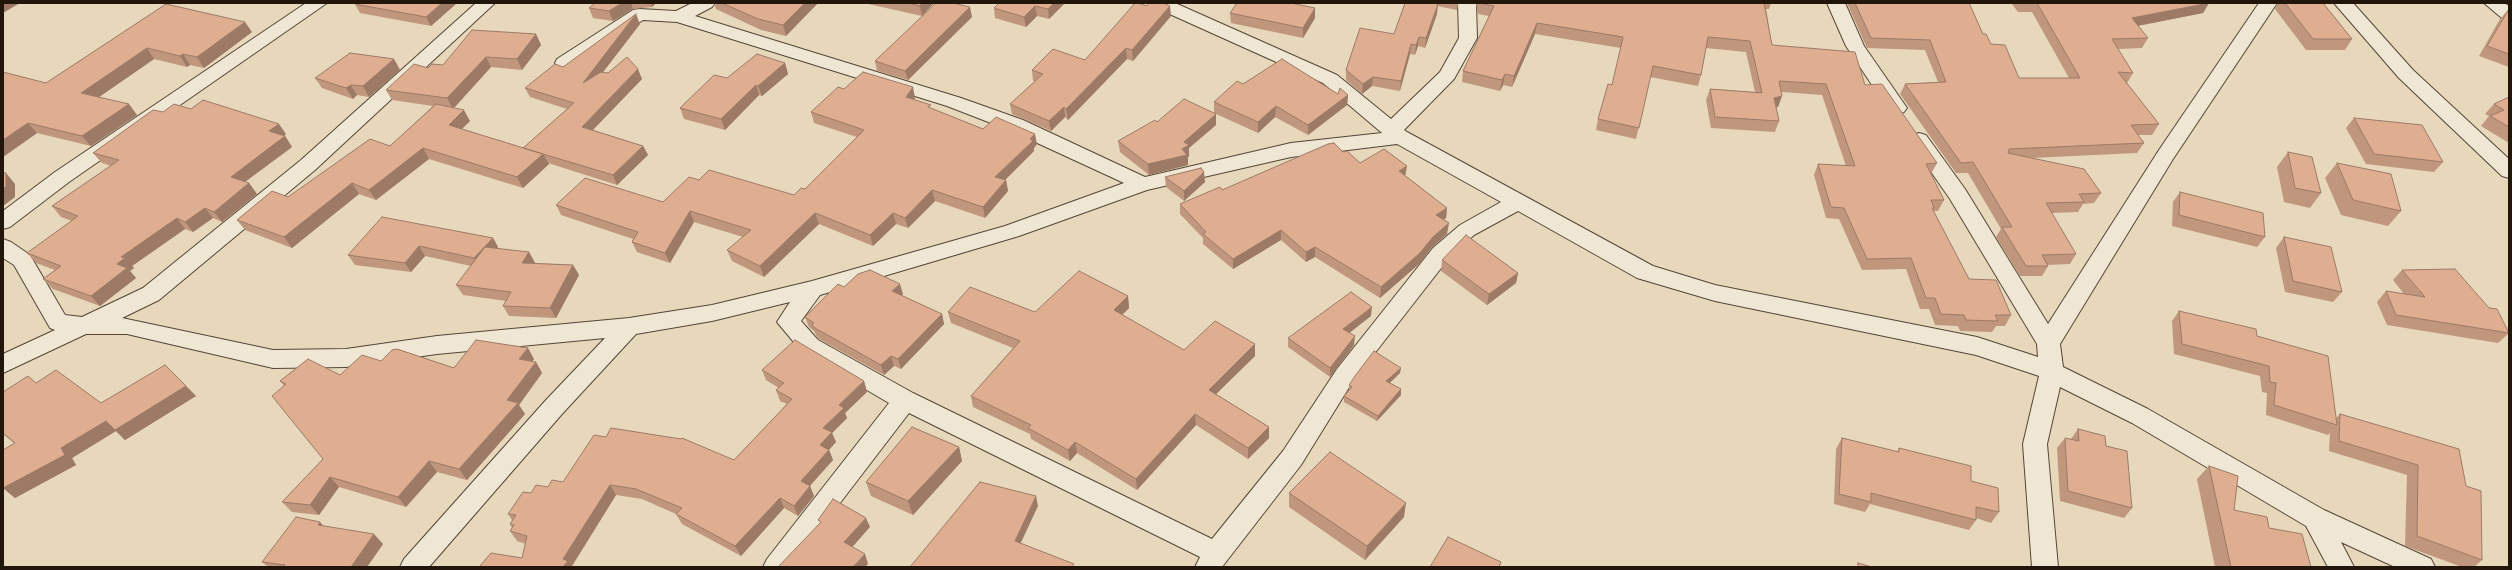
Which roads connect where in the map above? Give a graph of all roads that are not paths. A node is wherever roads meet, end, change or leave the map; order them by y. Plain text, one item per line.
1 (318, 3) edge
2 (486, 3) edge
3 (706, 3) edge
4 (1160, 3) edge
5 (1467, 3) edge
6 (1836, 3) edge
7 (2268, 3) edge
8 (2343, 3) edge
9 (2494, 3) edge
10 (2509, 15) edge
11 (679, 17) junction
12 (564, 63) dead end
13 (1396, 133) junction
14 (2509, 171) edge
15 (1143, 184) junction
16 (1517, 202) junction
17 (3, 222) edge
18 (3, 247) edge
19 (812, 289) junction
20 (85, 326) junction
21 (628, 327) junction
22 (2048, 343) junction
23 (3, 364) edge
24 (2052, 372) junction
25 (905, 400) junction
26 (2315, 518) junction
27 (1212, 560) edge
28 (2388, 562) edge
29 (413, 567) edge
30 (776, 567) edge
31 (2045, 567) edge
32 (2341, 567) edge
33 (2422, 567) edge

1 - 17 street
2 - 20 street
3 - 11 street
4 - 13 street
5 - 13 street
6 - 22 street
7 - 22 street
8 - 14 street
9 - 10 street
11 - 12 street
11 - 15 street
13 - 15 street
13 - 16 street
15 - 19 street
16 - 24 street
16 - 27 street
18 - 20 street
19 - 21 street
19 - 25 street
20 - 21 street
20 - 23 street
21 - 29 street
22 - 24 street
24 - 26 street
24 - 31 street
25 - 27 street
25 - 30 street
26 - 28 street
26 - 32 street
28 - 33 street

